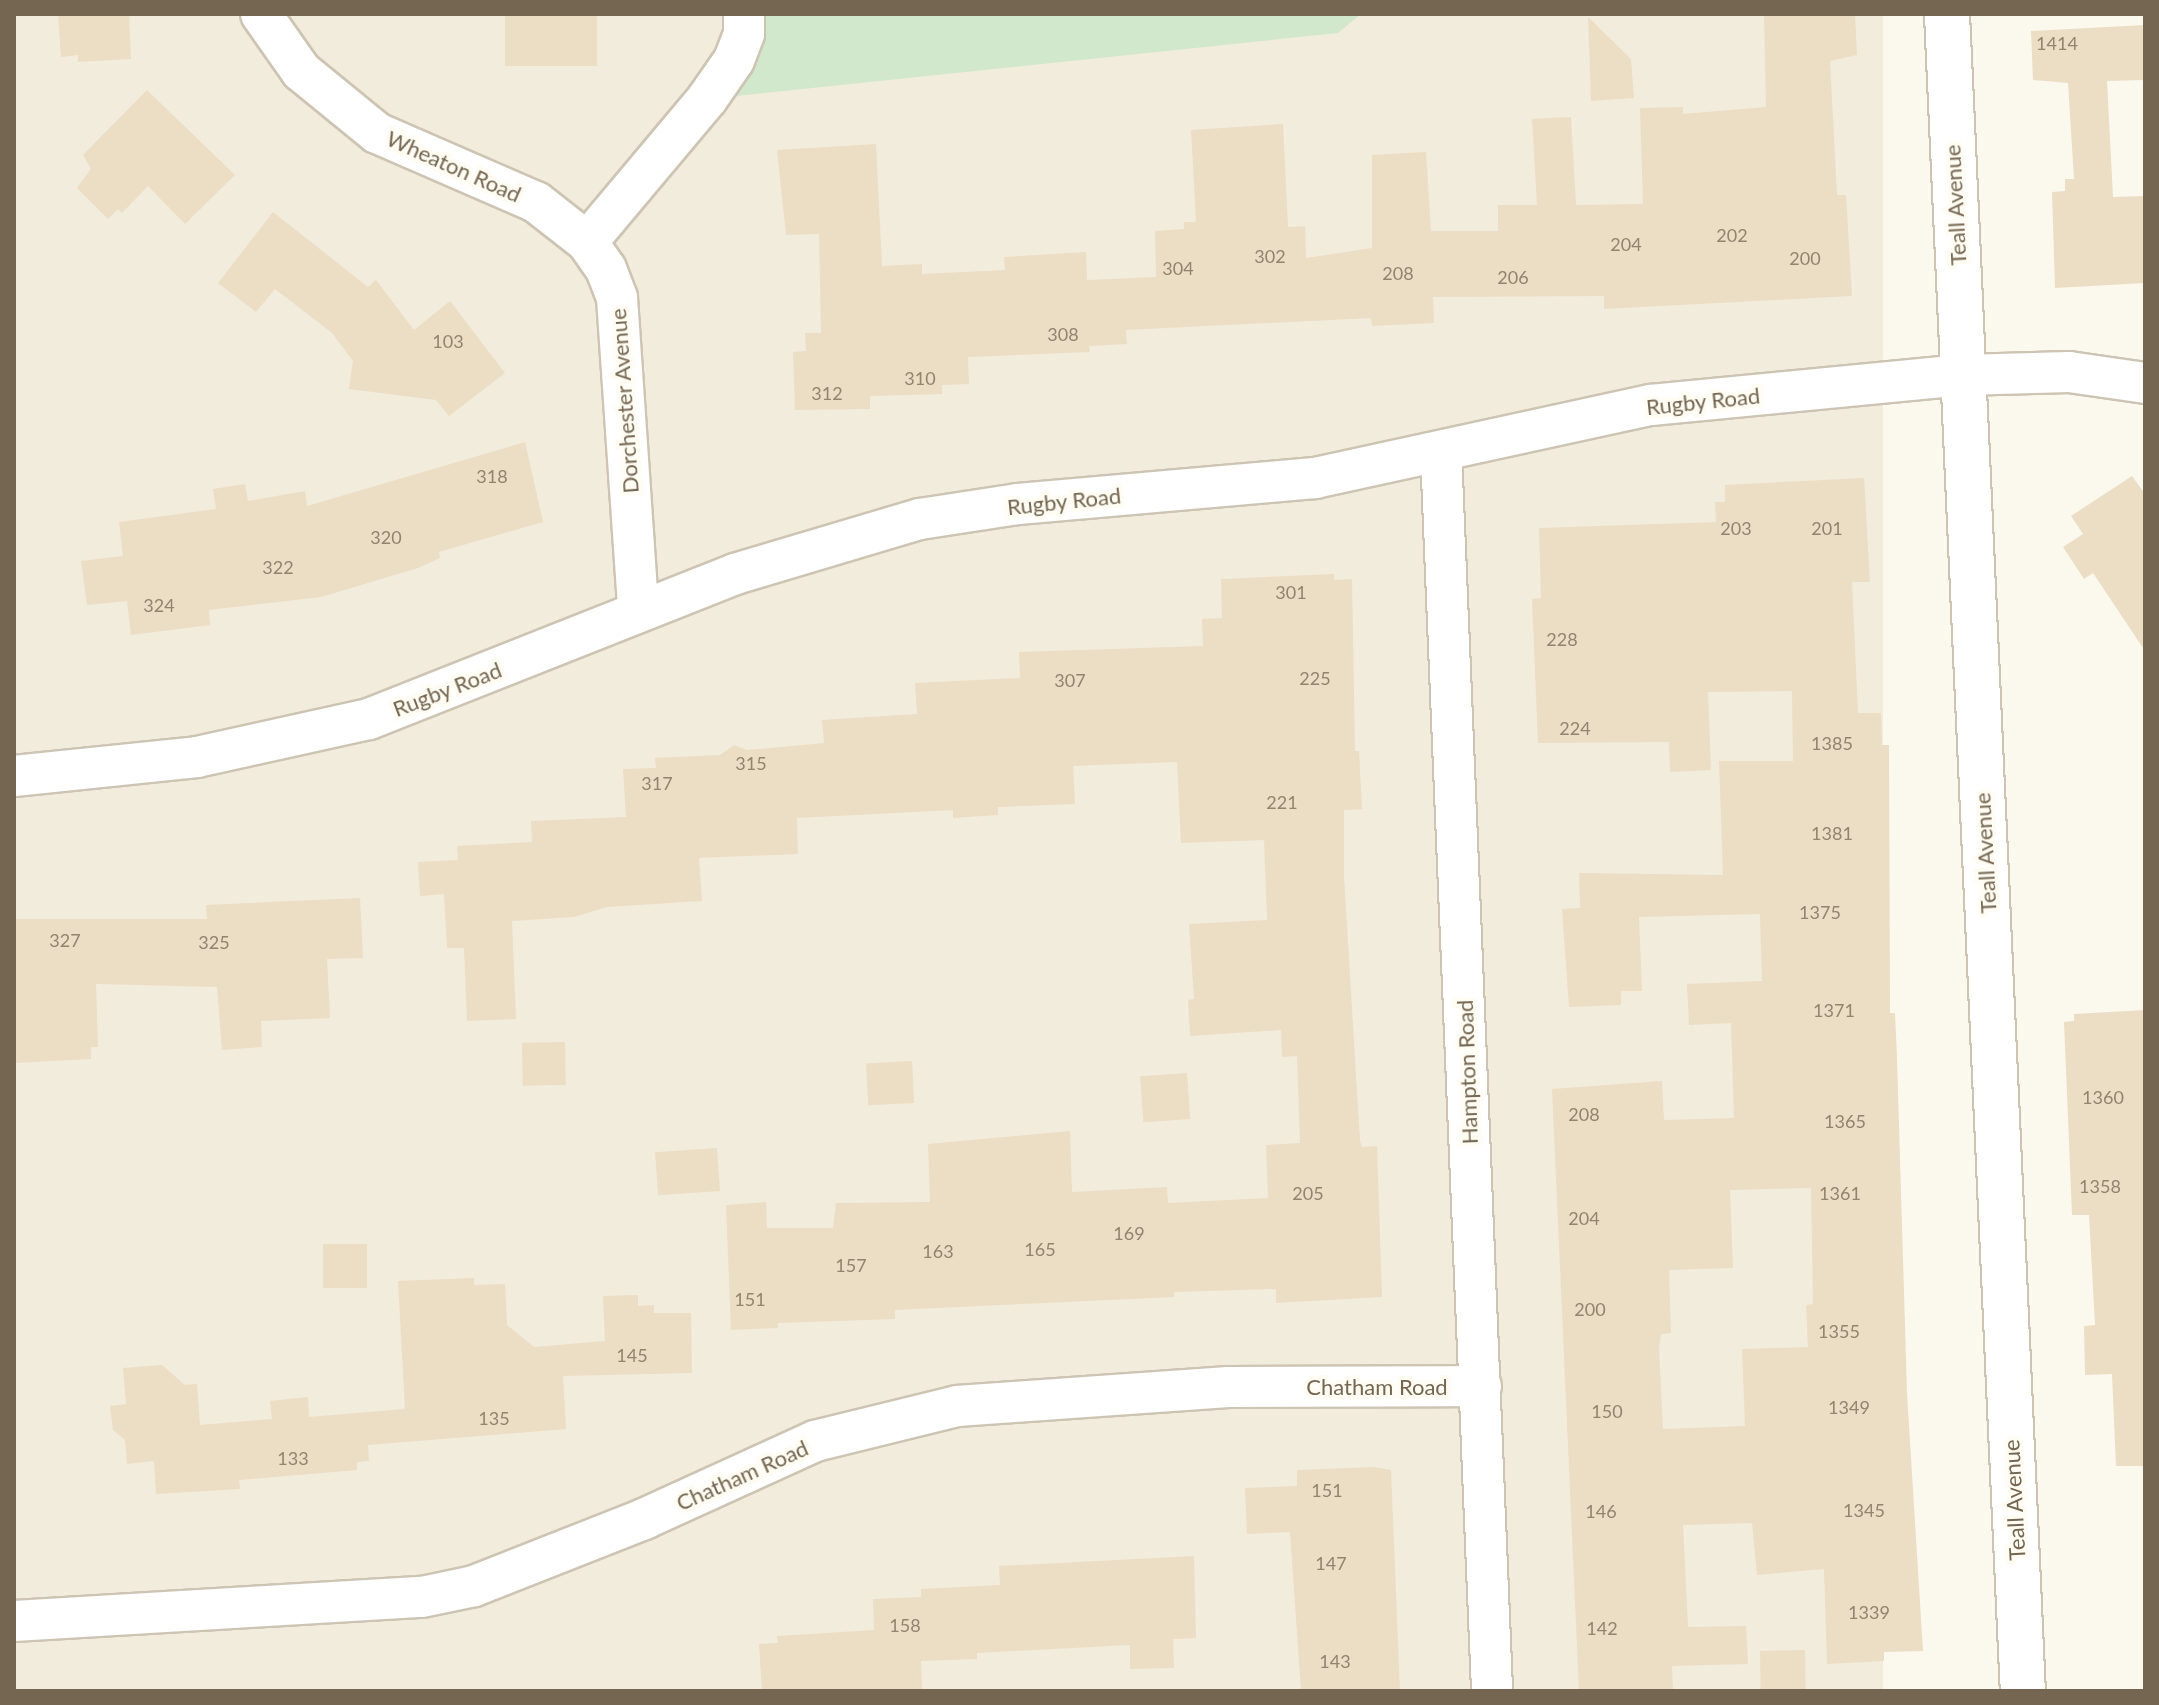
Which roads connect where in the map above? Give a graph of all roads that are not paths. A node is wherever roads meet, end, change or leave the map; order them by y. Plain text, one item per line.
1 (261, 14) edge
2 (744, 14) edge
3 (1947, 14) edge
4 (587, 242) junction
5 (1963, 375) junction
6 (2145, 383) edge
7 (1441, 452) junction
8 (638, 609) junction
9 (14, 776) edge
10 (1481, 1386) junction
11 (14, 1621) edge
12 (1492, 1691) edge
13 (2023, 1691) edge

1 - 4 street, Wheaton Road
2 - 4 street
3 - 5 street, Teall Avenue
4 - 8 street, Dorchester Avenue
5 - 6 street, Rugby Road
5 - 7 street, Rugby Road
5 - 13 street, Teall Avenue
7 - 8 street, Rugby Road
7 - 10 street, Hampton Road
8 - 9 street, Rugby Road
10 - 11 street, Chatham Road
10 - 12 street, Hampton Road

